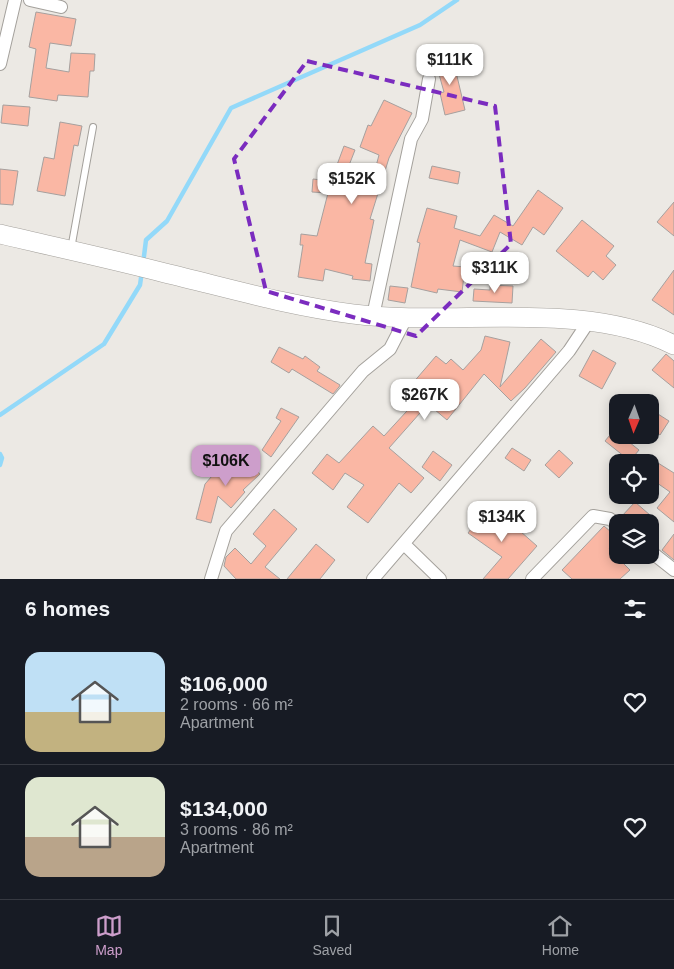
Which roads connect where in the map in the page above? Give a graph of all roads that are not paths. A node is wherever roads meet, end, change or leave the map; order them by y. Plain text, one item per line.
1 (15, 0) edge
2 (30, 0) edge
3 (61, 7) dead end
4 (0, 64) edge
5 (430, 79) dead end
6 (93, 127) dead end
7 (0, 234) edge
8 (70, 250) junction
9 (373, 316) junction
10 (406, 318) junction
11 (589, 321) junction
12 (674, 345) edge
13 (609, 519) edge
14 (405, 545) junction
15 (659, 558) edge
16 (674, 570) edge
17 (211, 579) edge
18 (374, 579) edge
19 (440, 579) edge
20 (532, 579) edge

1 - 4 street
2 - 3 street
5 - 9 street
6 - 8 lane
7 - 8 street
8 - 9 street
9 - 10 street
10 - 11 street
10 - 17 street
11 - 12 street
11 - 14 street
13 - 20 street
14 - 18 street
14 - 19 street
15 - 16 street

